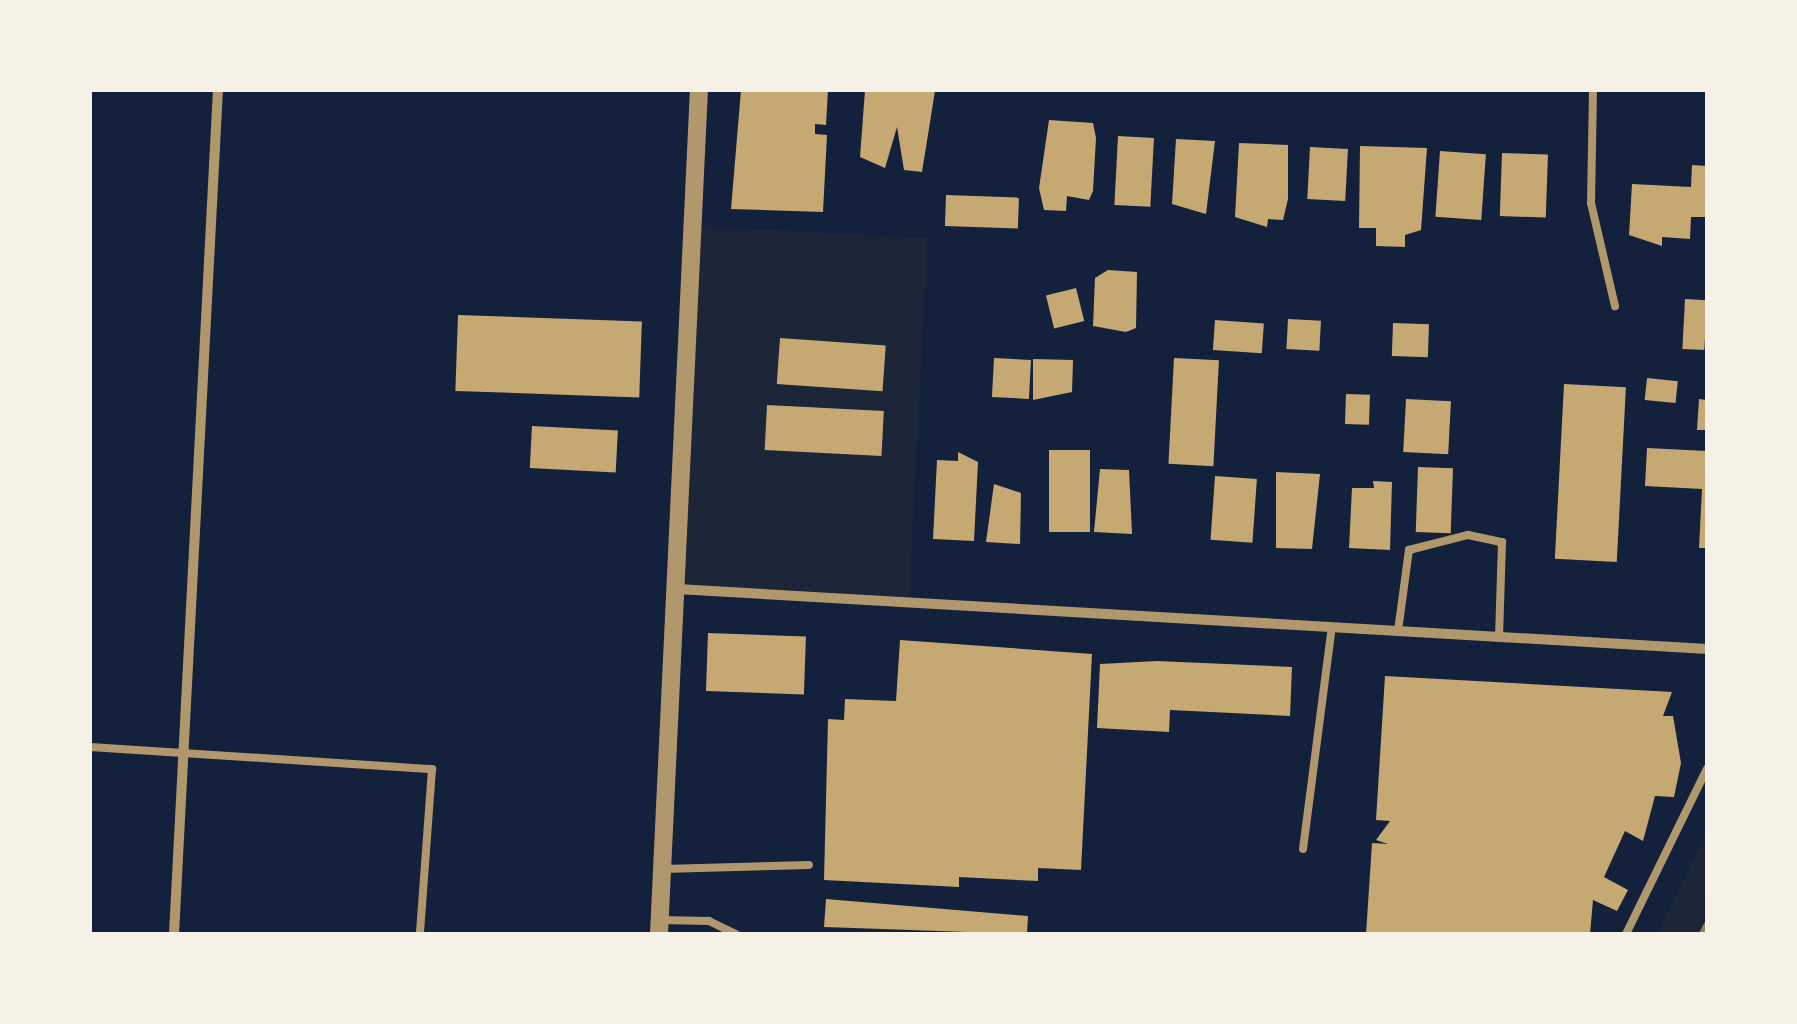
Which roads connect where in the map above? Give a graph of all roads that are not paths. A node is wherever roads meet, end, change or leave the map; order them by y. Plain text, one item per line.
1 (218, 90) edge
2 (698, 90) edge
3 (1593, 90) edge
4 (1614, 306) dead end
5 (678, 590) junction
6 (1332, 627) junction
7 (1398, 631) junction
8 (1499, 637) junction
9 (1707, 649) edge
10 (90, 747) edge
11 (183, 752) junction
12 (1707, 769) edge
13 (1303, 849) dead end
14 (809, 866) dead end
15 (663, 869) junction
16 (660, 927) edge
17 (174, 934) edge
18 (420, 934) edge
19 (736, 934) edge
20 (1626, 934) edge

1 - 11 street
2 - 5 street
3 - 4 lane
5 - 6 street
5 - 15 street
6 - 7 street
6 - 13 lane
7 - 8 street
7 - 8 lane
8 - 9 street
10 - 11 lane
11 - 17 street
11 - 18 lane
12 - 20 lane
14 - 15 lane
15 - 16 street
16 - 19 lane

